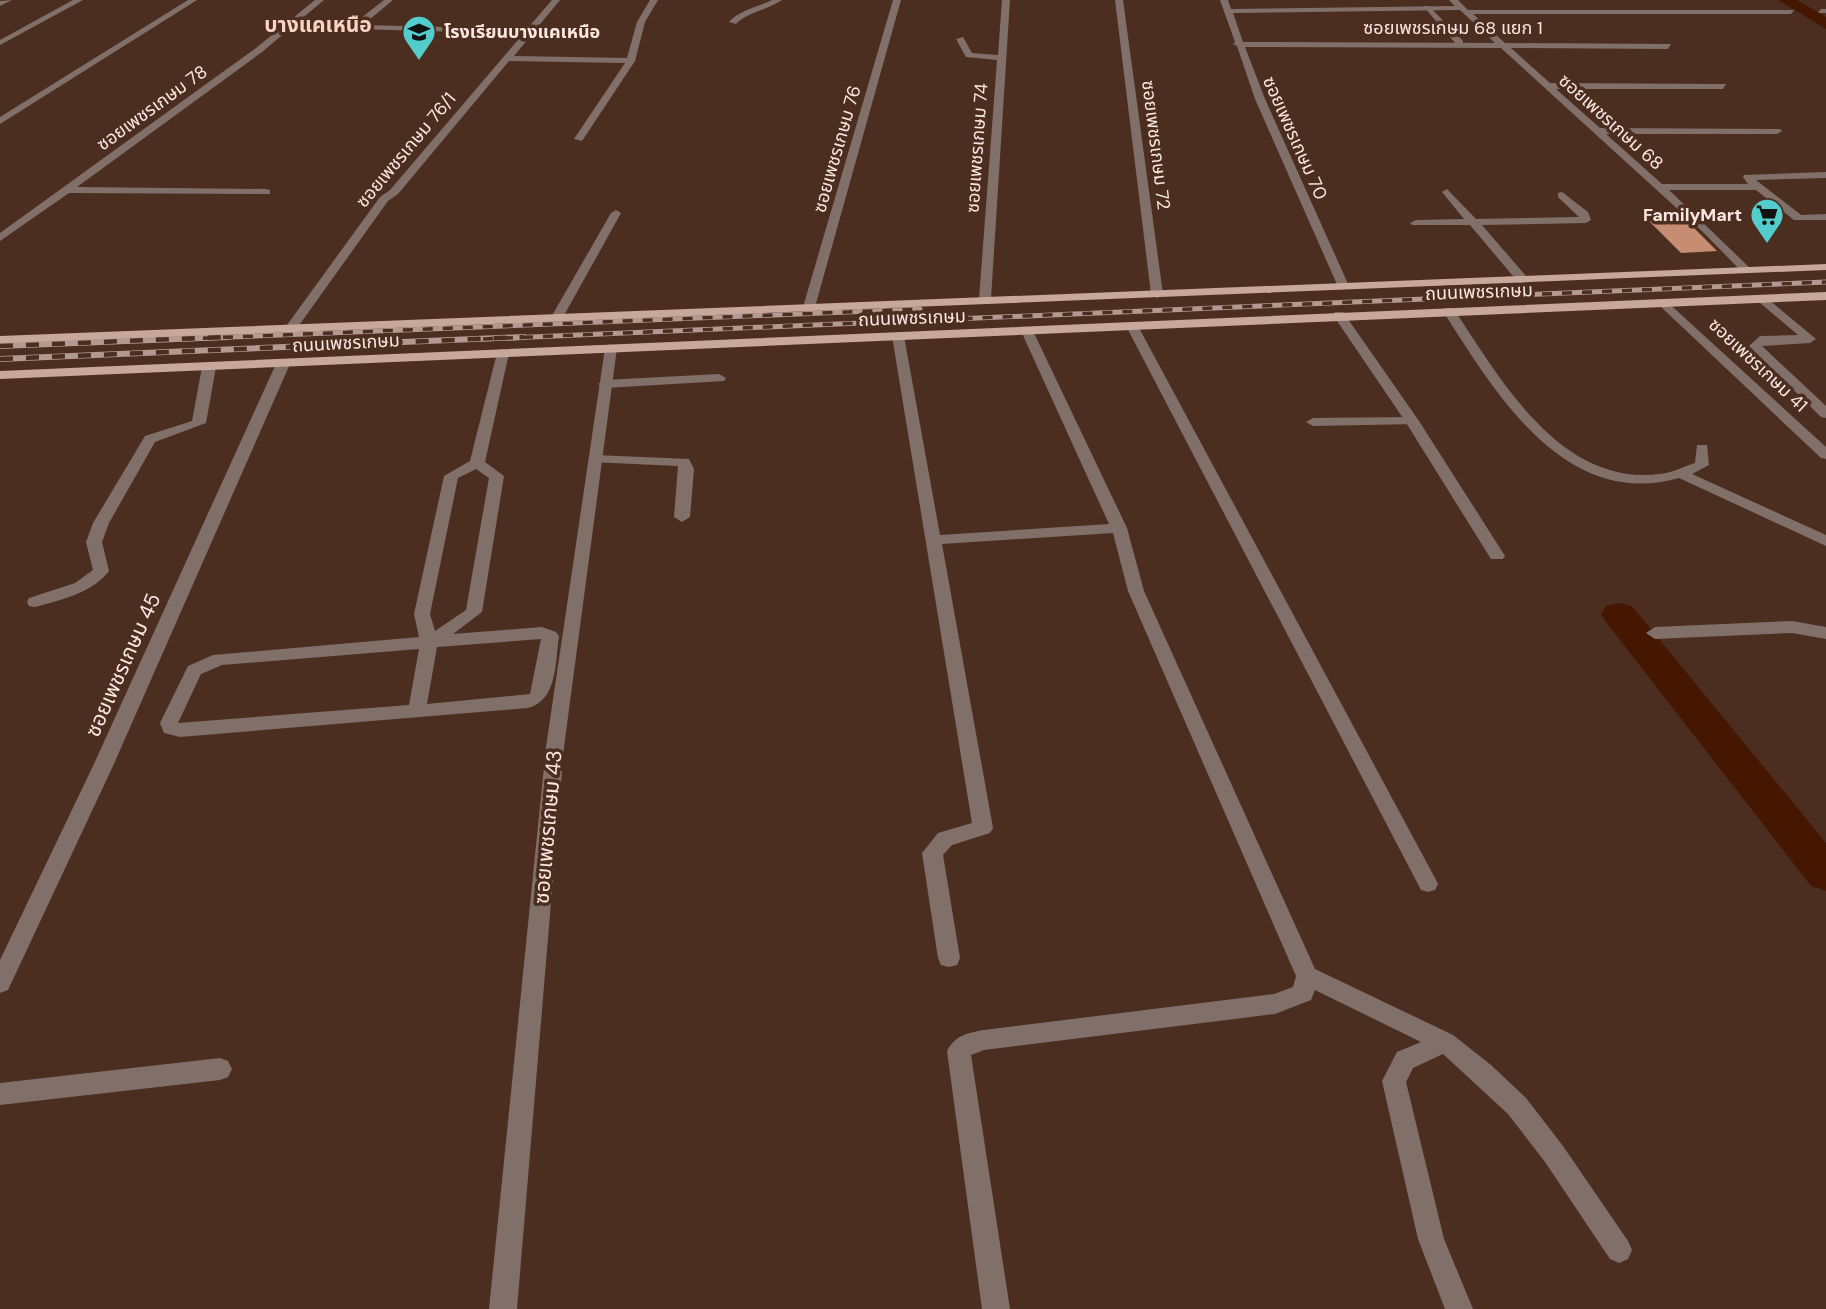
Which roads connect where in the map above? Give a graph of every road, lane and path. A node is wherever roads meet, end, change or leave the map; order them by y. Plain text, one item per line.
1 (8, 0) edge
2 (79, 0) edge
3 (193, 0) edge
4 (320, 0) edge
5 (389, 0) edge
6 (556, 0) edge
7 (654, 0) edge
8 (778, 0) edge
9 (897, 0) edge
10 (1006, 0) edge
11 (1119, 0) edge
12 (1453, 0) edge
13 (0, 4) edge
14 (1226, 5) edge
15 (1426, 8) junction
16 (1464, 10) junction
17 (1791, 12) dead end
18 (733, 22) dead end
19 (529, 32) junction
20 (960, 39) dead end
21 (0, 43) edge
22 (1460, 43) junction
23 (1237, 44) junction
24 (1500, 44) junction
25 (1668, 46) dead end
26 (507, 58) junction
27 (1001, 58) junction
28 (631, 61) junction
29 (1548, 86) junction
30 (1723, 86) dead end
31 (0, 121) edge
32 (1598, 131) junction
33 (1777, 131) dead end
34 (579, 139) dead end
35 (1826, 175) edge
36 (1660, 187) junction
37 (1759, 187) junction
38 (65, 190) junction
39 (266, 192) dead end
40 (1447, 192) dead end
41 (1562, 195) dead end
42 (616, 213) dead end
43 (1826, 218) edge
44 (1416, 223) dead end
45 (1474, 223) junction
46 (1, 237) edge
47 (1826, 267) edge
48 (1746, 270) junction
49 (1522, 279) junction
50 (1157, 294) junction
51 (1826, 296) edge
52 (1439, 297) junction
53 (985, 299) junction
54 (1763, 299) junction
55 (1354, 300) junction
56 (1664, 303) junction
57 (809, 307) junction
58 (1339, 315) junction
59 (555, 319) junction
60 (1132, 326) junction
61 (291, 328) junction
62 (1027, 331) junction
63 (898, 336) junction
64 (1826, 337) edge
65 (1810, 339) junction
66 (0, 340) edge
67 (611, 348) junction
68 (503, 353) junction
69 (283, 364) junction
70 (209, 367) junction
71 (0, 375) edge
72 (719, 378) dead end
73 (605, 384) junction
74 (1826, 415) edge
75 (1412, 421) junction
76 (1312, 422) dead end
77 (1702, 448) dead end
78 (1826, 455) edge
79 (595, 459) junction
80 (477, 463) junction
81 (1679, 473) junction
82 (682, 517) dead end
83 (1118, 528) junction
84 (933, 540) junction
85 (1826, 541) edge
86 (1497, 556) dead end
87 (35, 602) dead end
88 (1655, 632) dead end
89 (1826, 633) edge
90 (429, 643) junction
91 (417, 709) junction
92 (1428, 884) dead end
93 (950, 958) dead end
94 (1307, 976) junction
95 (0, 983) edge
96 (1445, 1042) junction
97 (220, 1069) dead end
98 (0, 1094) edge
99 (1619, 1250) dead end
100 (503, 1309) edge
101 (996, 1309) edge
102 (1460, 1309) edge

1 - 13 street
2 - 21 street
3 - 31 street
4 - 38 street, ซอยเพชรเกษม 78
5 - 19 street
6 - 19 street, ซอยเพชรเกษม 76/1
7 - 28 street
8 - 18 street
9 - 57 street, ซอยเพชรเกษม 76
10 - 27 street, ซอยเพชรเกษม 74
11 - 50 street, ซอยเพชรเกษม 72
12 - 16 street, ซอยเพชรเกษม 68
14 - 15 street
14 - 23 street, ซอยเพชรเกษม 70
15 - 16 street
15 - 22 street
16 - 17 street
16 - 24 street, ซอยเพชรเกษม 68
19 - 26 street, ซอยเพชรเกษม 76/1
20 - 27 street
22 - 23 street, ซอยเพชรเกษม 68 แยก 1
22 - 24 street, ซอยเพชรเกษม 68 แยก 1
23 - 55 street, ซอยเพชรเกษม 70
24 - 25 street, ซอยเพชรเกษม 68 แยก 1
24 - 29 street, ซอยเพชรเกษม 68
26 - 28 street
26 - 61 street, ซอยเพชรเกษม 76/1
27 - 53 street, ซอยเพชรเกษม 74
28 - 34 street
29 - 30 street
29 - 32 street, ซอยเพชรเกษม 68
32 - 33 street
32 - 36 street, ซอยเพชรเกษม 68
35 - 37 street
36 - 37 street
36 - 48 street, ซอยเพชรเกษม 68
37 - 43 street
38 - 39 street
38 - 46 street, ซอยเพชรเกษม 78
40 - 45 street
41 - 45 street
42 - 59 street
44 - 45 street
45 - 49 street
47 - 48 main road, ถนนเพชรเกษม
48 - 49 main road, ถนนเพชรเกษม
49 - 52 main road, ถนนเพชรเกษม
50 - 53 main road, ถนนเพชรเกษม
50 - 55 main road, ถนนเพชรเกษม
51 - 54 main road, ถนนเพชรเกษม
52 - 55 main road, ถนนเพชรเกษม
52 - 55 main road, ถนนเพชรเกษม
52 - 56 main road, ถนนเพชรเกษม
52 - 81 street
53 - 57 main road, ถนนเพชรเกษม
54 - 56 main road, ถนนเพชรเกษม
54 - 65 street
55 - 58 main road, ถนนเพชรเกษม
56 - 78 street, ซอยเพชรเกษม 41
57 - 59 main road, ถนนเพชรเกษม
58 - 60 main road, ถนนเพชรเกษม
58 - 75 street
59 - 61 main road, ถนนเพชรเกษม
60 - 62 main road, ถนนเพชรเกษม
60 - 92 street
61 - 66 main road, ถนนเพชรเกษม
62 - 63 main road, ถนนเพชรเกษม
62 - 83 street
63 - 67 main road, ถนนเพชรเกษม
63 - 84 street
64 - 65 street
65 - 74 street
67 - 68 main road, ถนนเพชรเกษม
67 - 73 street, ซอยเพชรเกษม 43
68 - 69 main road, ถนนเพชรเกษม
68 - 80 street
69 - 70 main road, ถนนเพชรเกษม
69 - 95 street, ซอยเพชรเกษม 45
70 - 71 main road, ถนนเพชรเกษม
70 - 87 street
72 - 73 street
73 - 79 street, ซอยเพชรเกษม 43
75 - 76 street
75 - 86 street
77 - 81 street
79 - 82 street
79 - 100 street, ซอยเพชรเกษม 43
80 - 90 street
80 - 90 street
81 - 85 street
83 - 84 street
83 - 94 street
84 - 93 street
88 - 89 street
90 - 91 street
90 - 91 street
90 - 91 street
94 - 96 street
94 - 101 street
96 - 99 street
96 - 102 street
97 - 98 street

